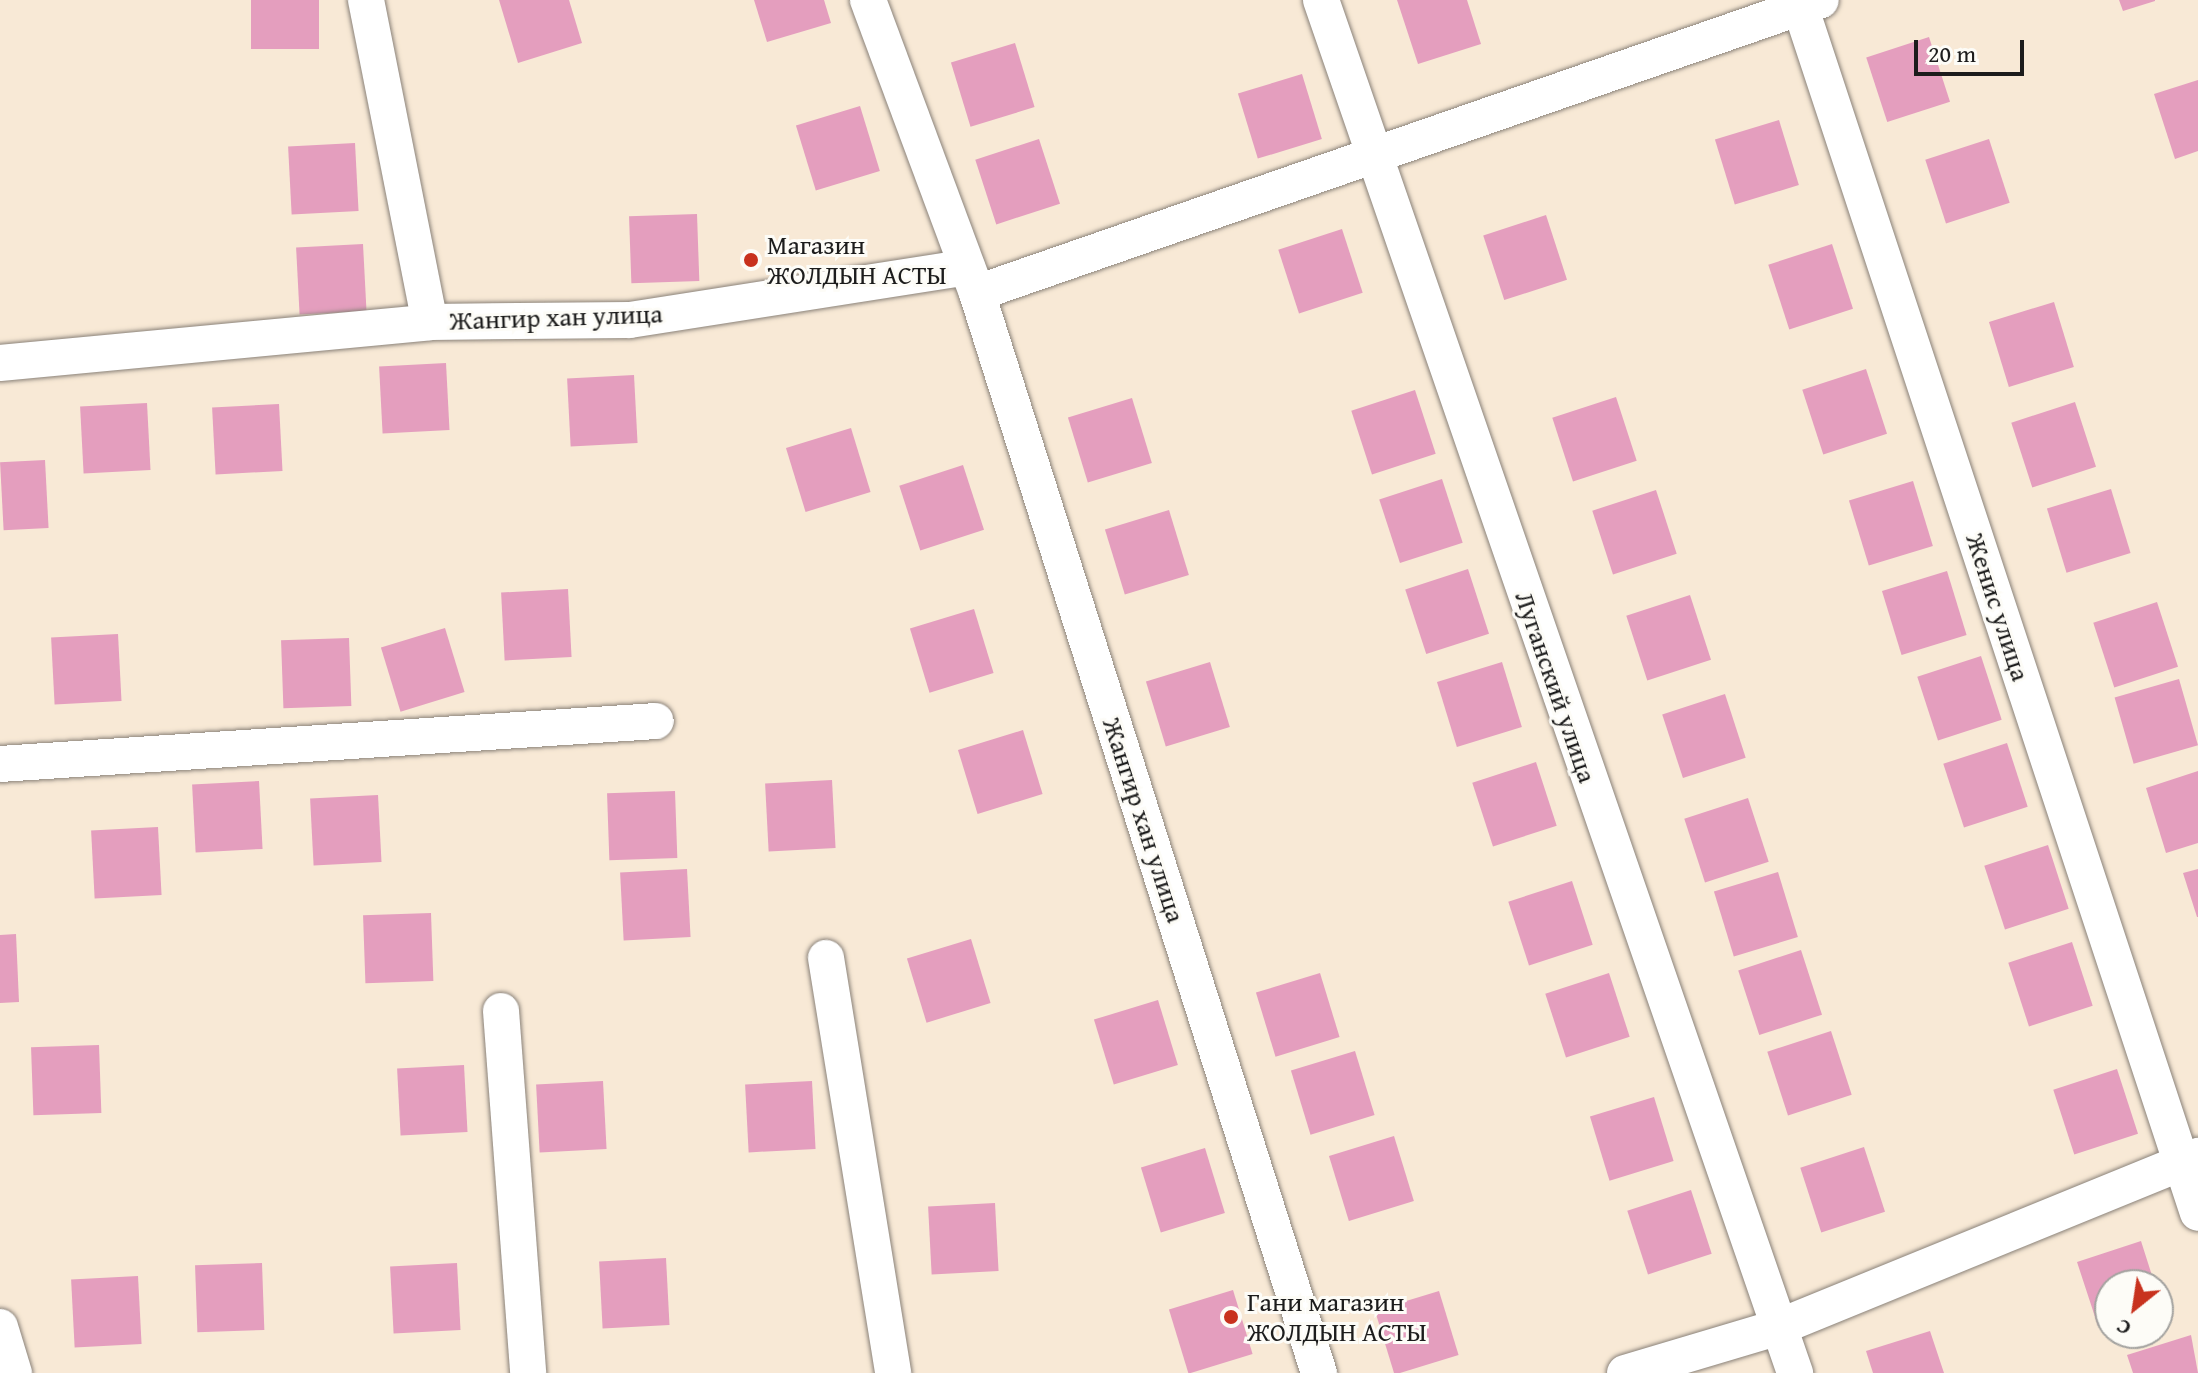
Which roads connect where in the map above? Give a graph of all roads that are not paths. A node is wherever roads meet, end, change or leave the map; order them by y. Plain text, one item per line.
1 (366, 0) edge
2 (868, 0) edge
3 (1321, 0) edge
4 (1807, 2) edge
5 (1370, 153) junction
6 (972, 280) junction
7 (430, 322) junction
8 (0, 363) edge
9 (656, 721) dead end
10 (0, 764) edge
11 (826, 958) dead end
12 (501, 1011) dead end
13 (2189, 1159) edge
14 (2198, 1213) edge
15 (0, 1327) edge
16 (1779, 1327) junction
17 (14, 1373) edge
18 (528, 1373) edge
19 (893, 1373) edge
20 (1319, 1373) edge
21 (1625, 1373) edge
22 (1795, 1373) edge

1 - 7 street, Жангир хан улица
2 - 6 street, Жангир хан улица
3 - 5 street, Луганский улица
4 - 5 street
4 - 13 street, Женис улица
5 - 6 street
5 - 16 street, Луганский улица
6 - 7 street, Жангир хан улица
6 - 20 street, Жангир хан улица
7 - 8 street, Жангир хан улица
9 - 10 street
11 - 19 street
12 - 18 street
13 - 14 street, Женис улица
13 - 16 street
15 - 17 street
16 - 21 street
16 - 22 street, Луганский улица

